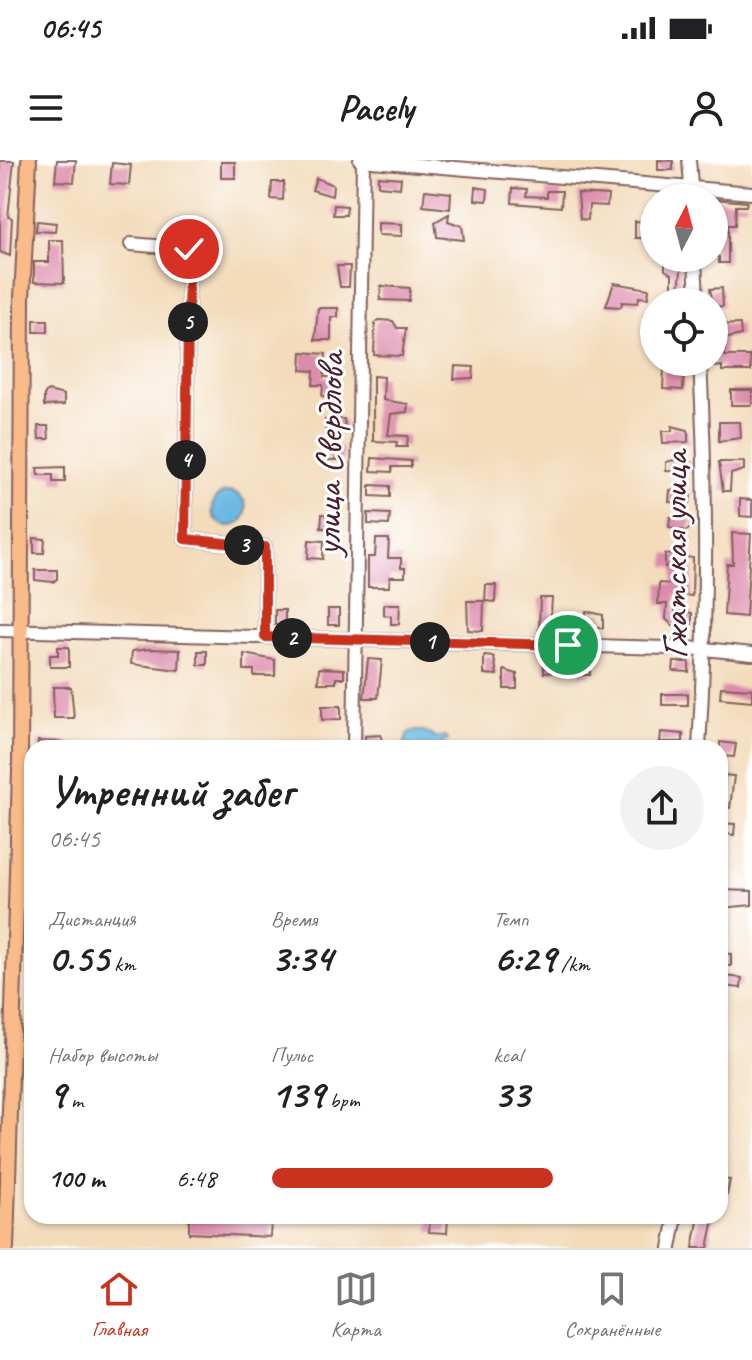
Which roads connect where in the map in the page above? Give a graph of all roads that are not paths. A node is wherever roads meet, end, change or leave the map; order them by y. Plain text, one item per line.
1 (29, 160) edge
2 (362, 160) edge
3 (689, 160) edge
4 (690, 184) edge
5 (640, 188) edge
6 (728, 193) edge
7 (752, 193) edge
8 (131, 244) dead end
9 (701, 376) edge
10 (0, 630) edge
11 (21, 631) junction
12 (265, 637) junction
13 (356, 640) junction
14 (705, 649) junction
15 (752, 654) edge
16 (25, 740) edge
17 (354, 740) edge
18 (699, 740) edge
19 (24, 820) edge
20 (674, 1224) edge
21 (6, 1248) edge
22 (670, 1248) edge

1 - 11 main road
2 - 5 street
2 - 13 street, улица Свердлова
3 - 4 street
6 - 7 street
8 - 12 street
9 - 14 street, Гжатская улица
10 - 11 street
11 - 12 street
11 - 16 main road
12 - 13 street
13 - 14 street
13 - 17 street, улица Свердлова
14 - 15 street
14 - 18 street, Гжатская улица
19 - 21 main road
20 - 22 street

